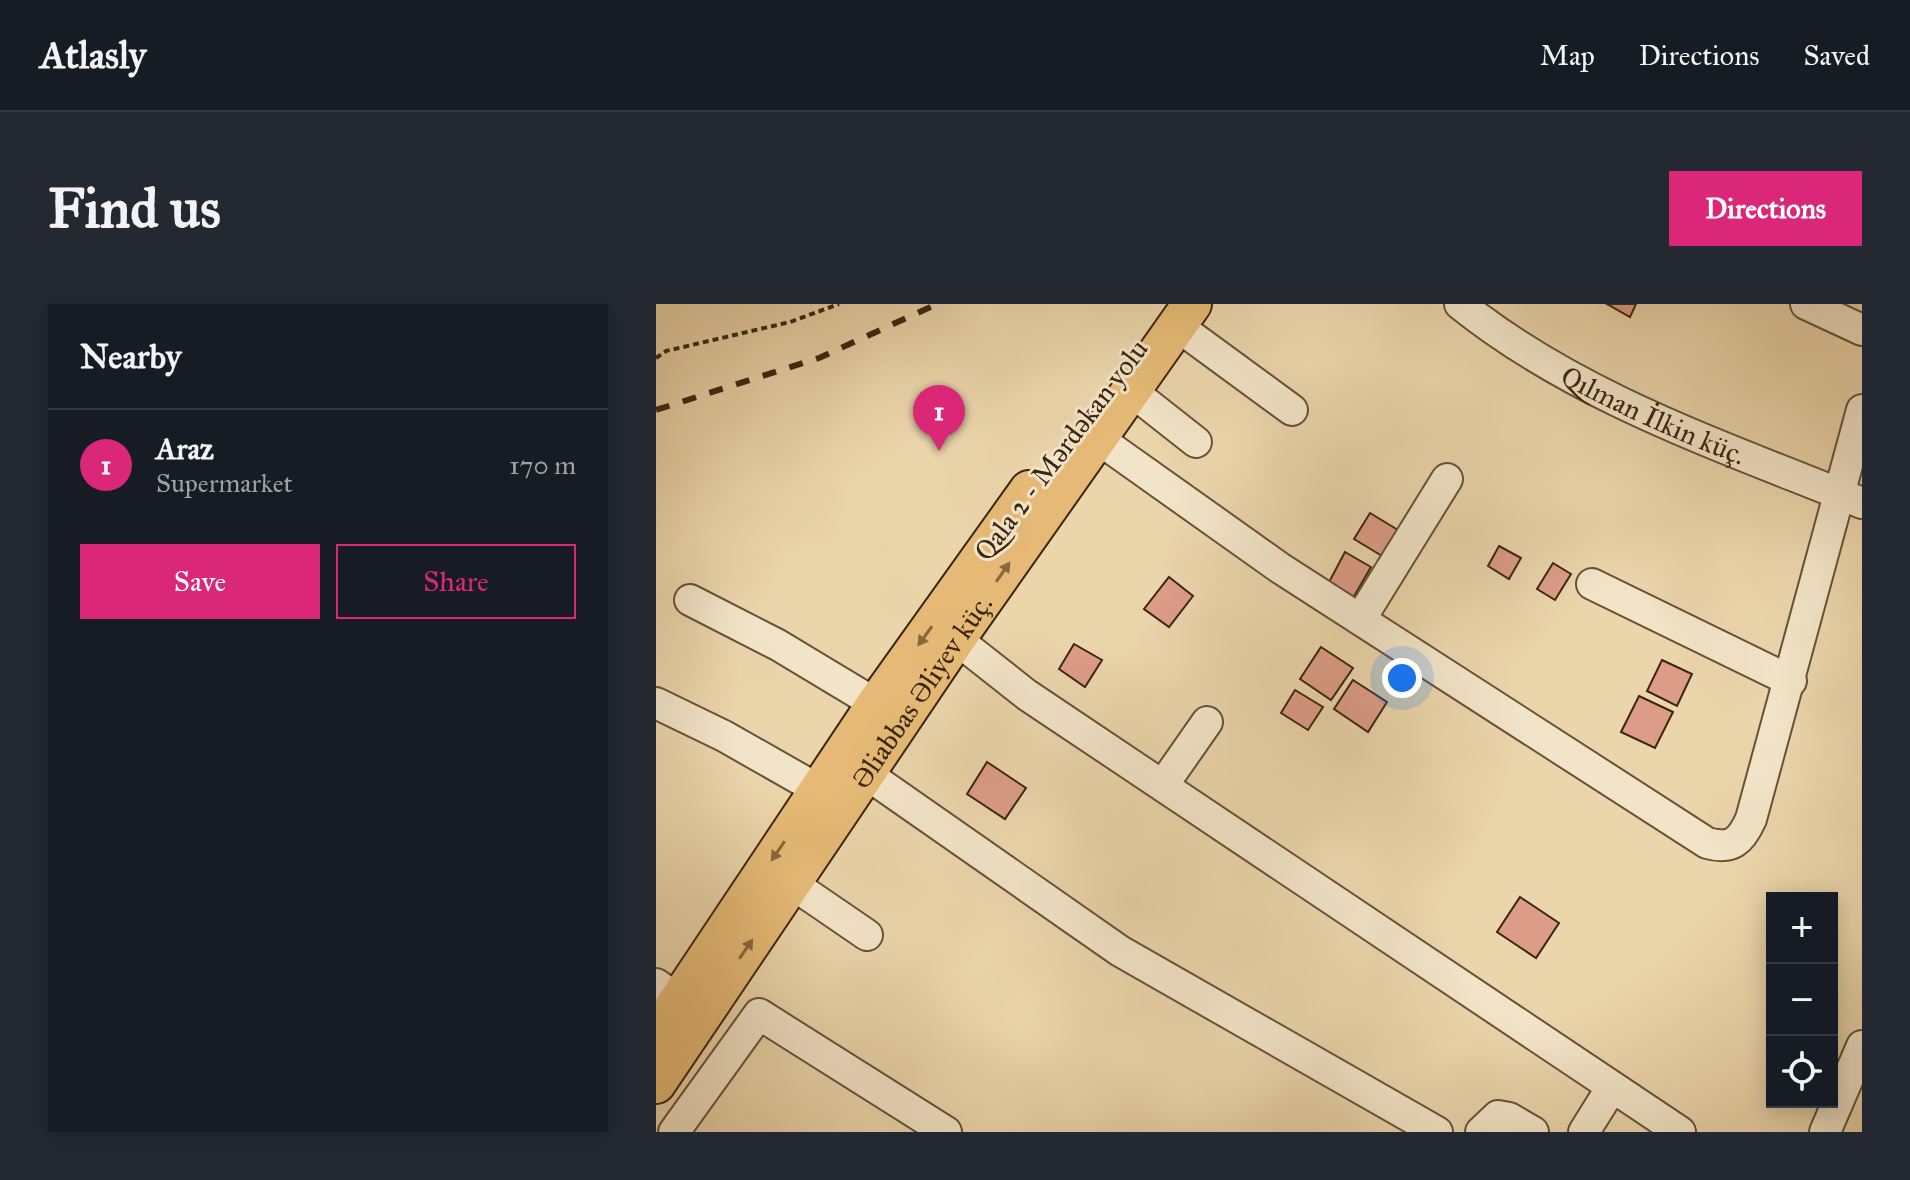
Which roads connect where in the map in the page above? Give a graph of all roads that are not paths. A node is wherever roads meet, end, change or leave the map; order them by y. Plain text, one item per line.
1 (1460, 304) edge
2 (1806, 304) edge
3 (1180, 311) edge
4 (1862, 330) edge
5 (1130, 390) junction
6 (1292, 410) dead end
7 (1862, 410) edge
8 (1097, 438) junction
9 (1196, 442) dead end
10 (1447, 479) dead end
11 (1851, 499) edge
12 (1592, 584) dead end
13 (690, 600) dead end
14 (1361, 618) junction
15 (956, 639) junction
16 (1791, 681) junction
17 (656, 703) edge
18 (876, 704) junction
19 (1207, 722) dead end
20 (865, 773) junction
21 (1163, 785) junction
22 (819, 790) junction
23 (791, 883) junction
24 (867, 935) dead end
25 (689, 997) edge
26 (759, 1014) junction
27 (656, 1034) edge
28 (1862, 1046) edge
29 (656, 1084) edge
30 (1612, 1087) junction
31 (1853, 1098) edge
32 (674, 1132) edge
33 (946, 1132) edge
34 (1437, 1132) edge
35 (1481, 1132) edge
36 (1533, 1132) edge
37 (1584, 1132) edge
38 (1680, 1132) edge
39 (1825, 1132) edge

1 - 11 street, Qılman İlkin küç.
2 - 4 street
3 - 5 main road, Əliabbas Əliyev küç.
3 - 6 street
3 -> 18 main road, Qala 2 - Mərdəkan yolu
5 - 8 main road, Əliabbas Əliyev küç.
5 - 9 street
7 - 11 street
8 - 14 street
15 -> 8 main road, Əliabbas Əliyev küç.
10 - 14 street
11 - 16 street
12 - 16 street
13 - 18 street
14 - 16 street
15 - 20 main road, Əliabbas Əliyev küç.
15 - 21 street
17 - 22 street
18 - 22 main road, Qala 2 - Mərdəkan yolu
19 - 21 street
20 - 23 main road, Əliabbas Əliyev küç.
20 - 34 street
21 - 30 street
22 -> 25 main road, Qala 2 - Mərdəkan yolu
23 - 24 street
25 -> 23 main road, Əliabbas Əliyev küç.
25 - 26 street
25 - 27 main road, Qala 2 - Mərdəkan yolu
25 - 29 main road, Əliabbas Əliyev küç.
26 - 32 street
26 - 33 street
28 - 31 street
30 - 37 street
30 - 38 street
31 - 39 street
35 - 36 street

